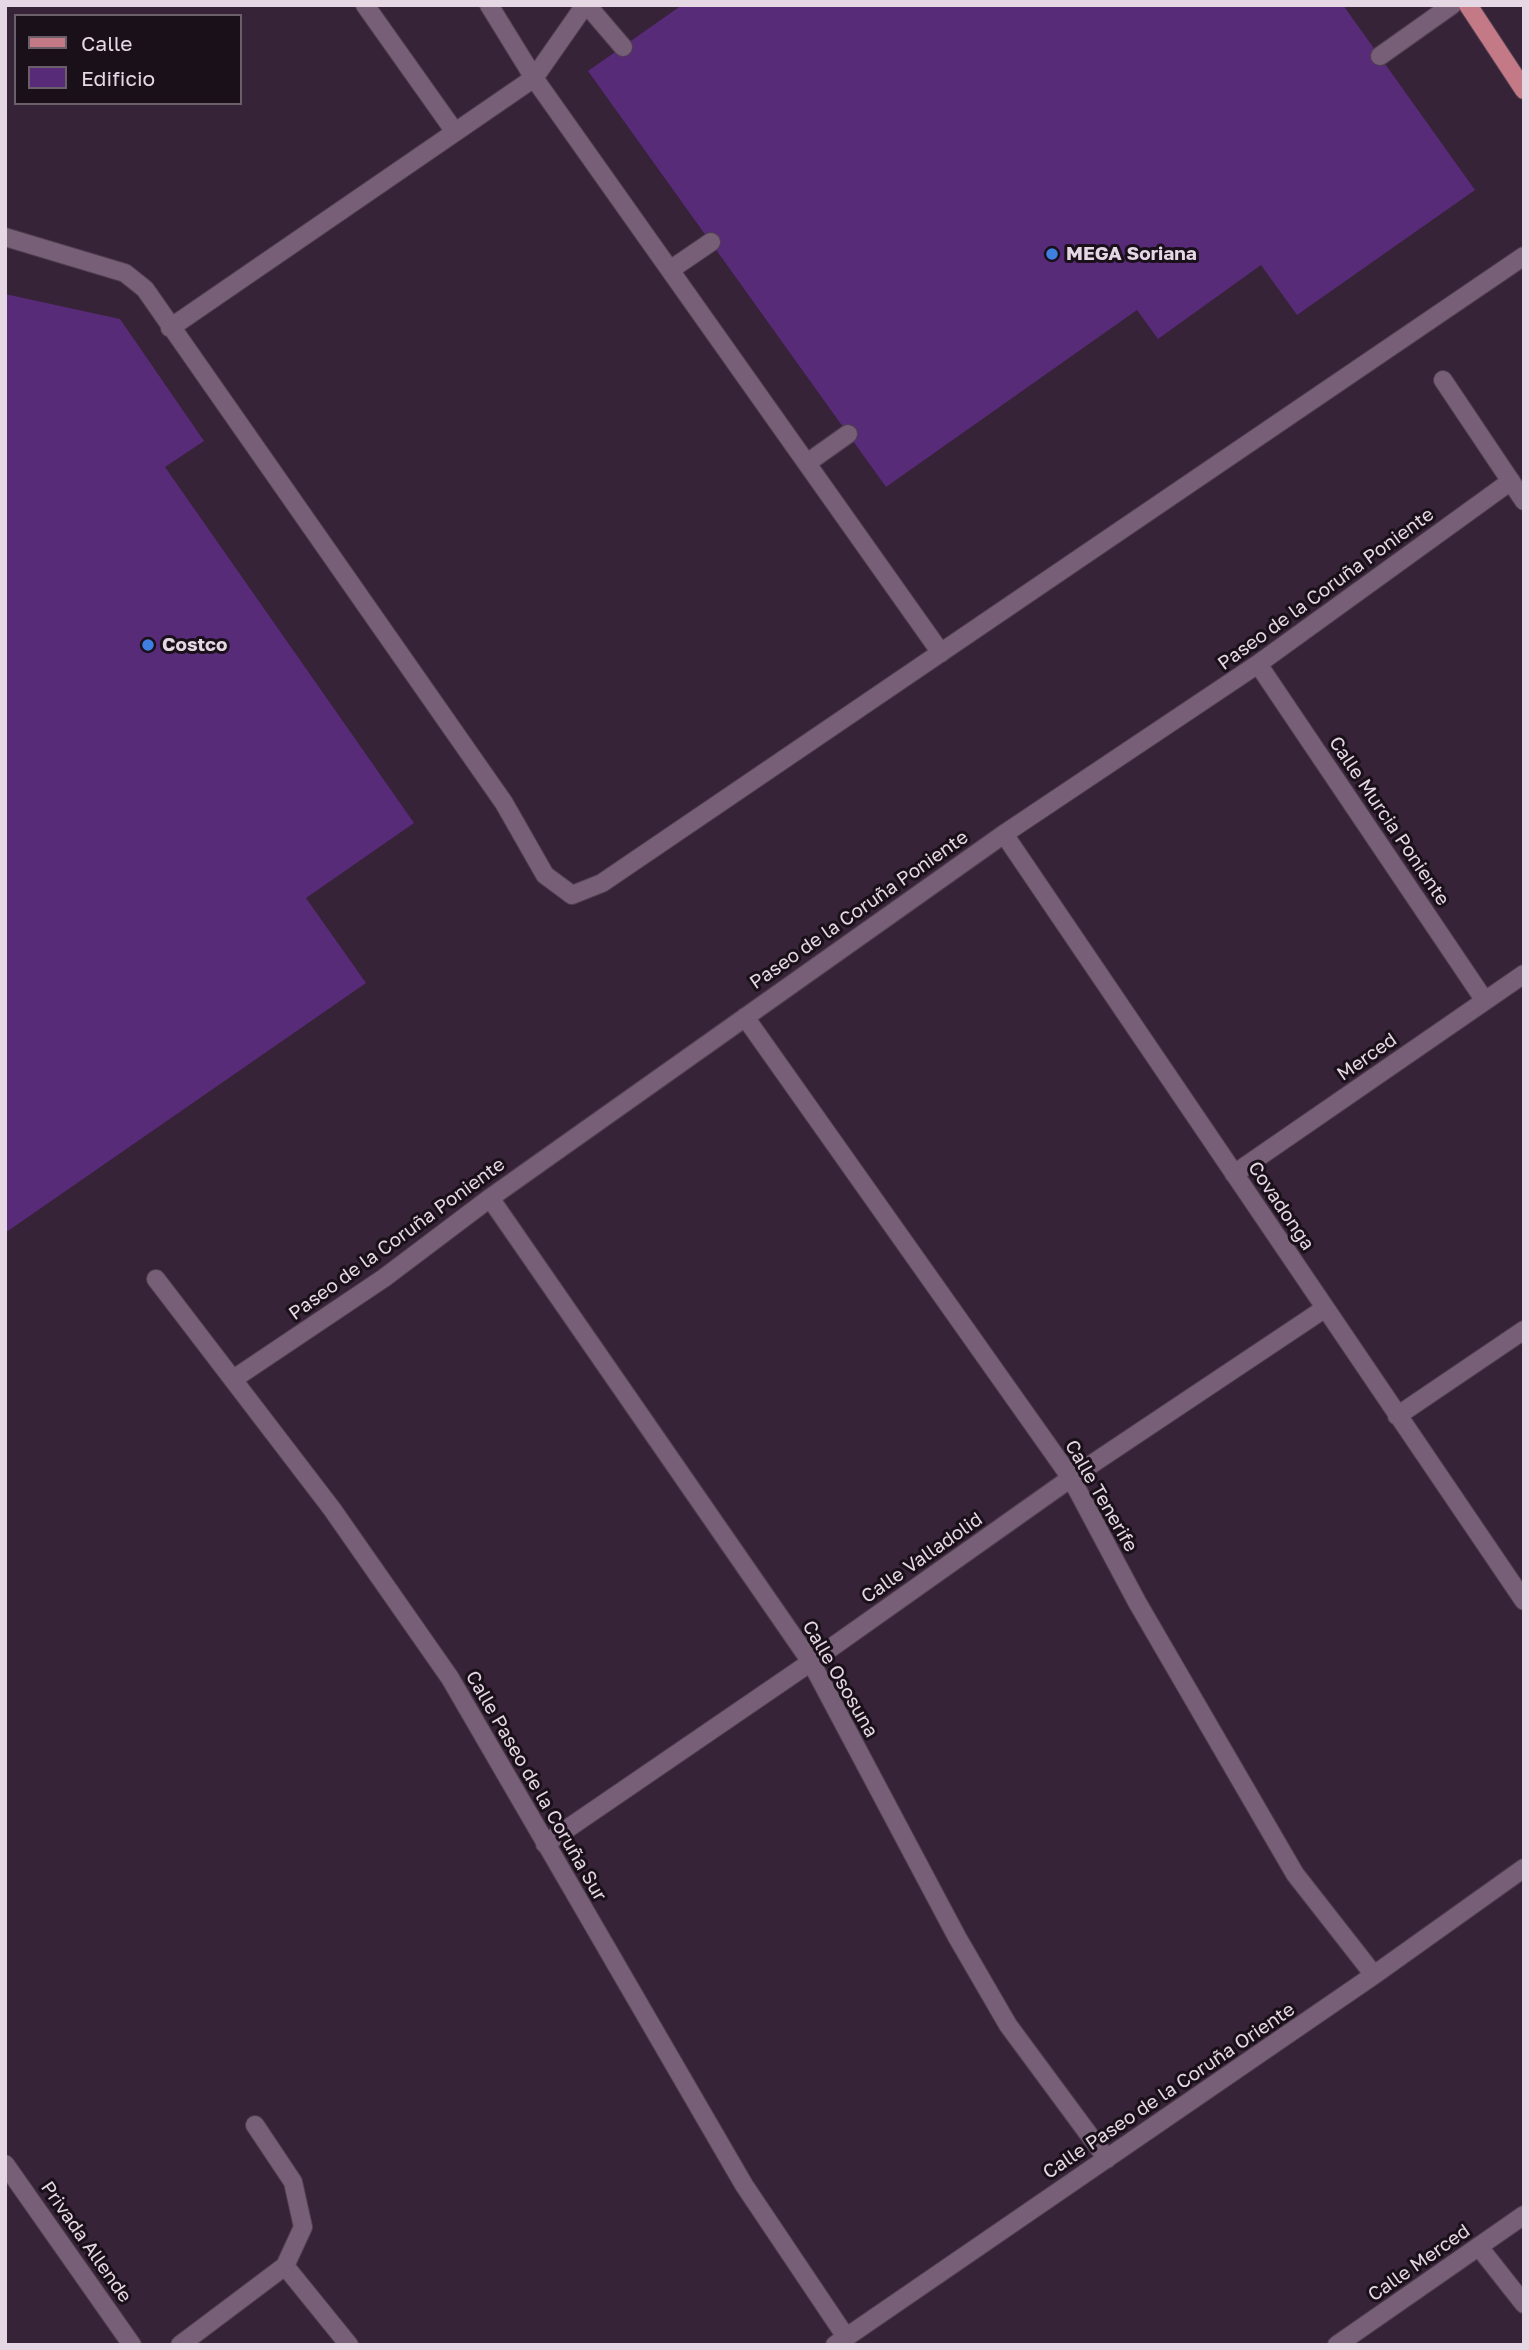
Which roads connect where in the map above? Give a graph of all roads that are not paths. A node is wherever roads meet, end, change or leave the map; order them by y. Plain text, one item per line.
1 (365, 5) edge
2 (489, 5) edge
3 (586, 5) edge
4 (1452, 5) edge
5 (1468, 5) edge
6 (623, 47) dead end
7 (1380, 56) dead end
8 (534, 78) junction
9 (1524, 90) edge
10 (455, 132) junction
11 (5, 237) edge
12 (711, 242) dead end
13 (1524, 256) edge
14 (670, 271) junction
15 (170, 328) junction
16 (1443, 380) dead end
17 (848, 434) dead end
18 (807, 463) junction
19 (1511, 481) junction
20 (1524, 501) edge
21 (941, 653) junction
22 (1258, 664) junction
23 (1004, 834) junction
24 (1524, 974) edge
25 (1485, 1001) junction
26 (745, 1017) junction
27 (1234, 1174) junction
28 (490, 1198) junction
29 (156, 1279) dead end
30 (1324, 1308) junction
31 (1524, 1330) edge
32 (235, 1378) junction
33 (1397, 1416) junction
34 (1071, 1478) junction
35 (1524, 1601) edge
36 (811, 1662) junction
37 (545, 1844) junction
38 (1524, 1868) edge
39 (1374, 1975) junction
40 (255, 2125) dead end
41 (1107, 2159) junction
42 (5, 2164) edge
43 (1524, 2215) edge
44 (1479, 2247) junction
45 (285, 2266) junction
46 (1524, 2304) edge
47 (841, 2341) edge
48 (132, 2345) edge
49 (180, 2345) edge
50 (349, 2345) edge
51 (1337, 2345) edge

1 - 10 street
2 - 8 street
3 - 6 street
3 - 8 street
4 - 7 street
5 - 9 main road
8 - 10 street
8 - 14 street
10 - 15 street
11 - 15 street
12 - 14 street
13 - 21 street
14 - 18 street
15 - 21 street
16 - 19 street
17 - 18 street
18 - 21 street
19 - 20 street
19 - 22 street, Paseo de la Coruña Poniente
22 - 23 street, Paseo de la Coruña Poniente
22 - 25 street, Calle Murcia Poniente
23 - 26 street, Paseo de la Coruña Poniente
23 - 27 street, Covadonga
24 - 25 street, Merced
25 - 27 street, Merced
26 - 28 street, Paseo de la Coruña Poniente
26 - 34 street, Calle Tenerife
27 - 30 street, Covadonga
28 - 32 street, Paseo de la Coruña Poniente
28 - 36 street, Calle Ososuna
29 - 32 street, Calle Paseo de la Coruña Sur
30 - 33 street, Covadonga
30 - 34 street, Calle Valladolid
31 - 33 street
32 - 37 street, Calle Paseo de la Coruña Sur
33 - 35 street, Covadonga
34 - 36 street, Calle Valladolid
34 - 39 street, Calle Tenerife
36 - 37 street, Calle Valladolid
36 - 41 street, Calle Ososuna
37 - 47 street, Calle Paseo de la Coruña Sur
38 - 39 street, Calle Paseo de la Coruña Oriente
39 - 41 street, Calle Paseo de la Coruña Oriente
40 - 45 street
41 - 47 street, Calle Paseo de la Coruña Oriente
42 - 48 street, Privada Allende
43 - 44 street, Calle Merced
44 - 46 street
44 - 51 street, Calle Merced
45 - 49 street
45 - 50 street

